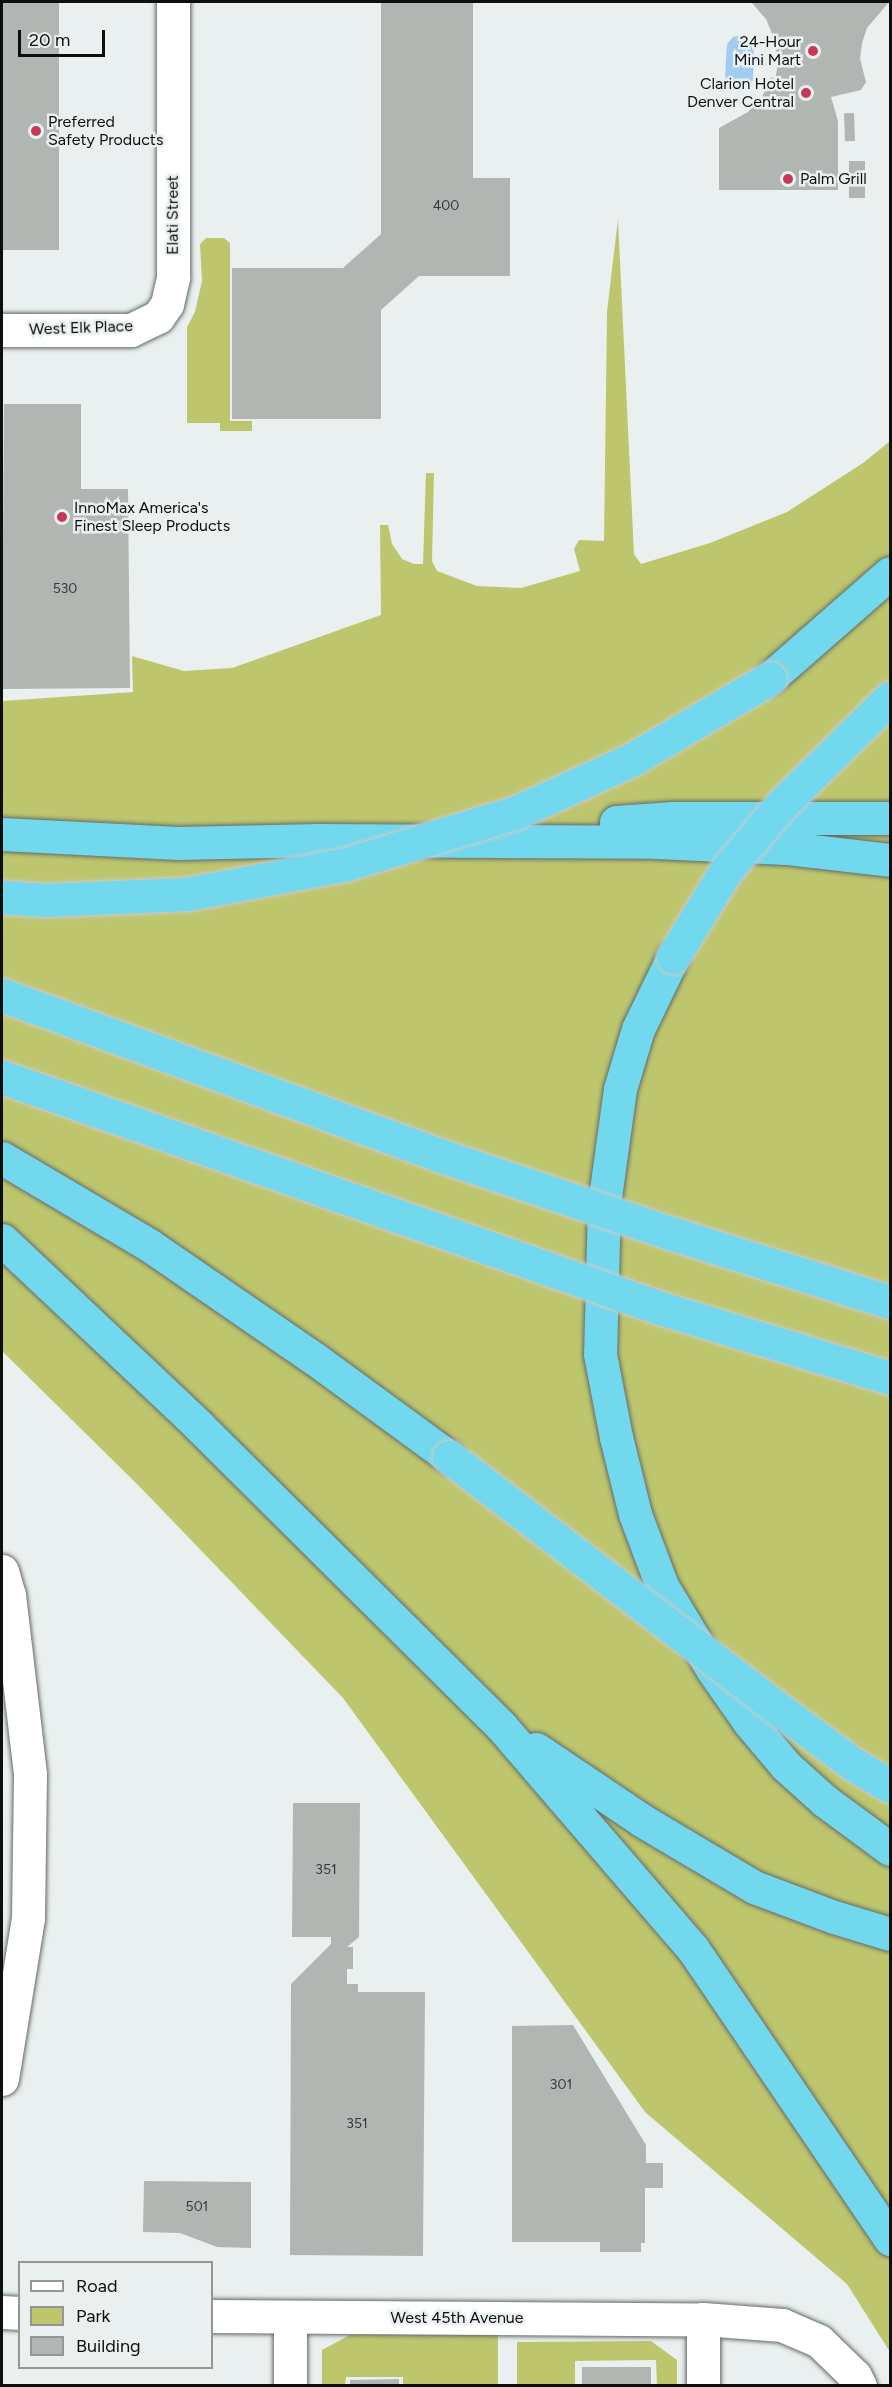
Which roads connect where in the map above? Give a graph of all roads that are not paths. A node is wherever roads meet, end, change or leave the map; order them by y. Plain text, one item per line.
1 (173, 2) edge
2 (158, 317) joint
3 (2, 330) edge
4 (891, 573) edge
5 (891, 698) edge
6 (891, 818) edge
7 (2, 834) edge
8 (318, 840) junction
9 (891, 860) edge
10 (2, 897) edge
11 (2, 995) edge
12 (2, 1077) edge
13 (2, 1158) edge
14 (2, 1240) edge
15 (891, 1302) edge
16 (891, 1378) edge
17 (2, 1570) edge
18 (502, 1727) junction
19 (891, 1786) edge
20 (891, 1849) edge
21 (891, 1934) edge
22 (2, 2079) edge
23 (891, 2239) edge
24 (2, 2312) edge
25 (18, 2313) edge
26 (213, 2316) edge
27 (290, 2317) junction
28 (703, 2319) junction
29 (290, 2385) edge
30 (703, 2385) edge
31 (860, 2385) edge

1 - 2 street, Elati Street
2 - 3 street, West Elk Place
4 - 10 highway, bridge
5 - 20 highway, bridge
6 - 8 highway
7 - 8 highway
8 - 9 highway
11 - 15 highway, bridge
12 - 16 highway, bridge
13 - 19 highway, bridge
14 - 18 highway
17 - 22 street
18 - 21 highway
18 - 23 highway
24 - 25 street
26 - 27 street, West 45th Avenue
27 - 28 street, West 45th Avenue
27 - 29 street
28 - 30 street
28 - 31 street, West 45th Avenue

